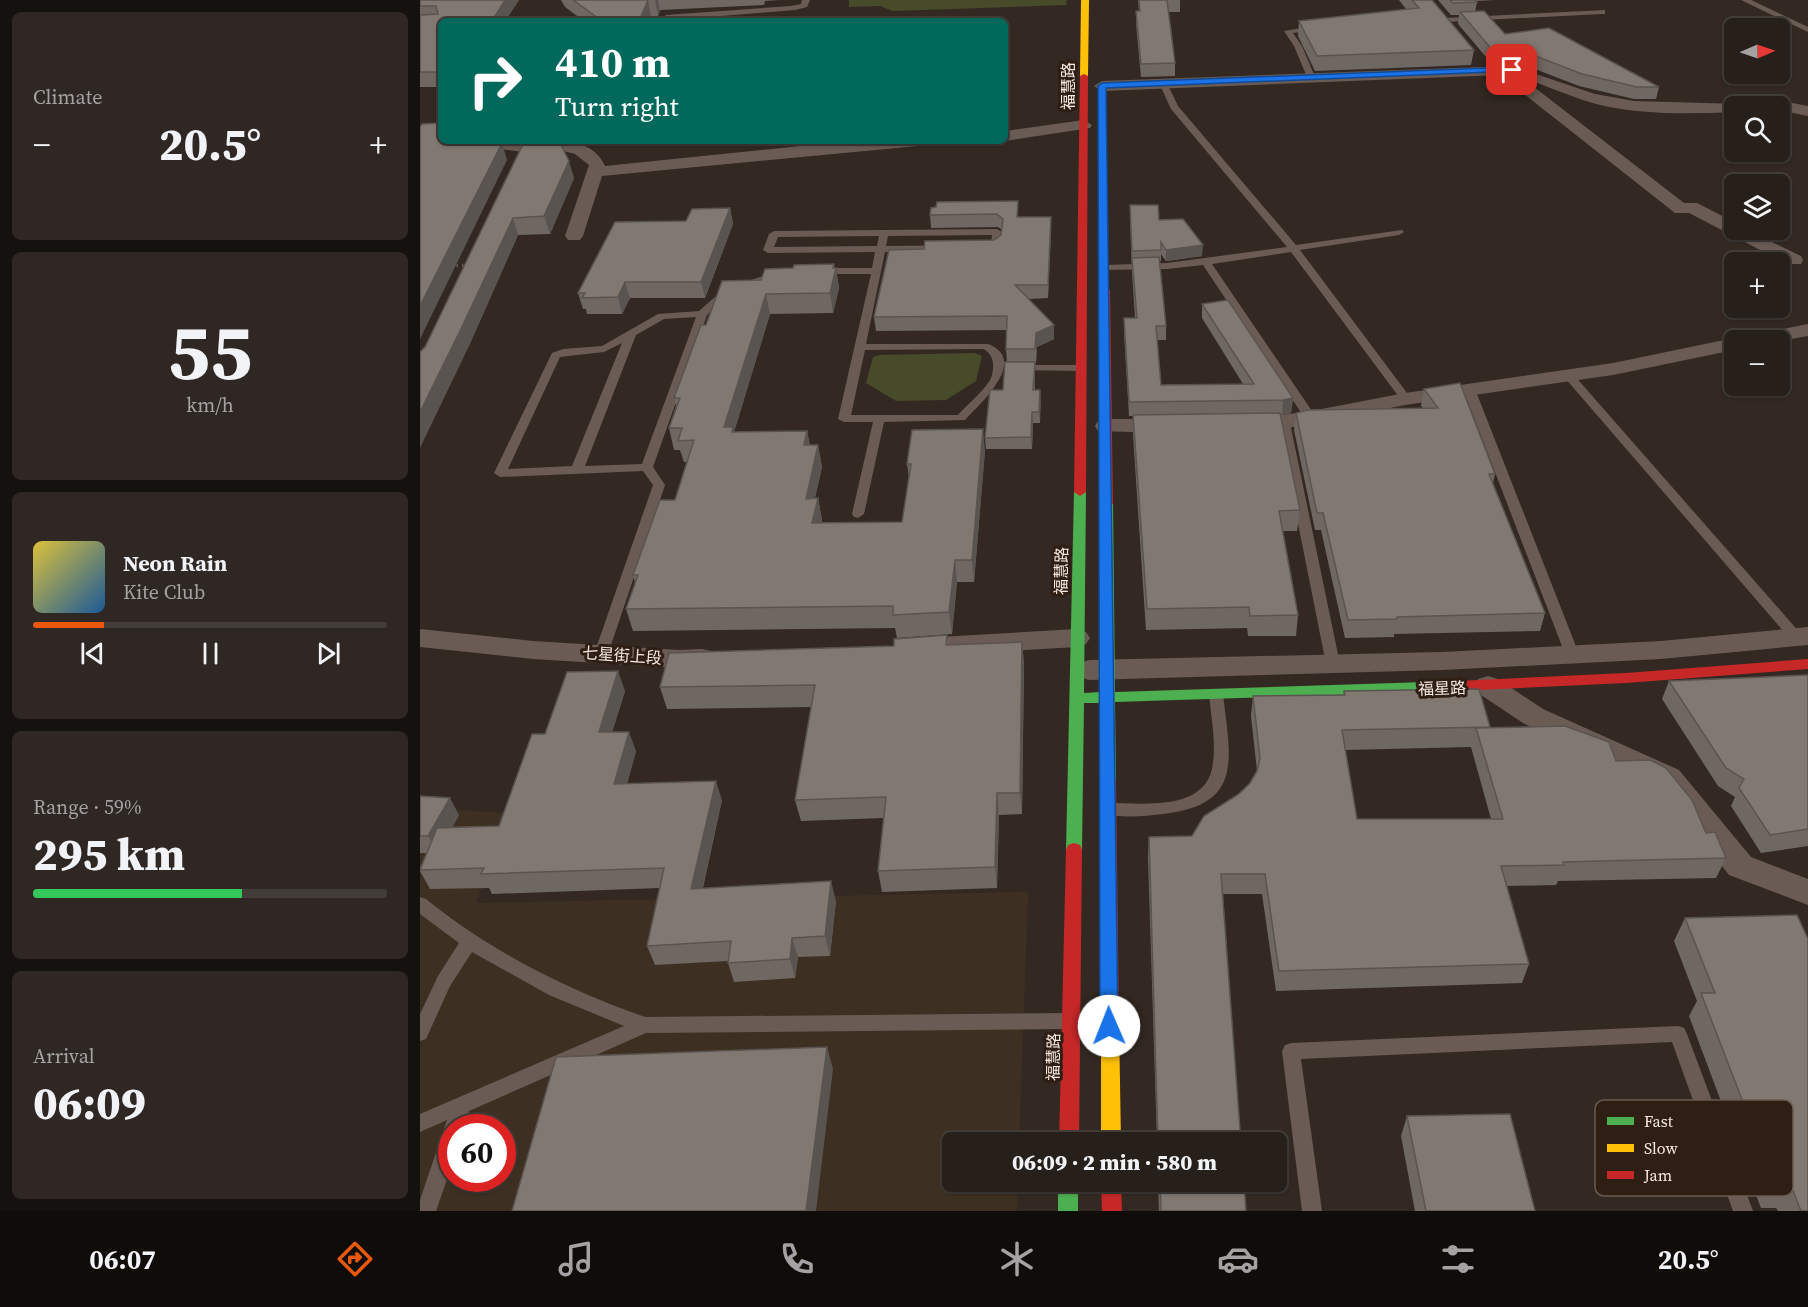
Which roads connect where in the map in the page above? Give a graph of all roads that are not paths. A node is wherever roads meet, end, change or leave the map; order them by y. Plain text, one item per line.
1 (806, 0) edge
2 (1085, 0) edge
3 (1745, 0) edge
4 (1434, 7) edge
5 (1602, 12) dead end
6 (666, 18) edge
7 (1445, 20) junction
8 (1321, 28) edge
9 (1808, 30) edge
10 (1459, 36) edge
11 (1472, 53) edge
12 (1494, 70) junction
13 (1311, 77) junction
14 (1163, 83) junction
15 (1102, 86) dead end
16 (1724, 108) edge
17 (1790, 108) edge
18 (1808, 111) edge
19 (1084, 126) junction
20 (1008, 136) edge
21 (526, 144) edge
22 (553, 144) edge
23 (877, 144) edge
24 (514, 169) edge
25 (595, 172) junction
26 (1724, 224) edge
27 (1399, 232) dead end
28 (884, 233) junction
29 (574, 236) dead end
30 (1753, 240) edge
31 (1293, 248) junction
32 (881, 249) junction
33 (1104, 262) joint
34 (1206, 262) junction
35 (1803, 263) edge
36 (808, 271) edge
37 (876, 272) junction
38 (788, 273) edge
39 (702, 314) junction
40 (1808, 330) edge
41 (1790, 333) edge
42 (631, 334) junction
43 (1724, 346) edge
44 (860, 347) junction
45 (997, 368) junction
46 (1082, 368) junction
47 (1569, 376) junction
48 (1469, 389) junction
49 (1406, 399) junction
50 (1310, 417) junction
51 (879, 419) junction
52 (1284, 423) junction
53 (1188, 425) edge
54 (1223, 425) edge
55 (1106, 426) junction
56 (647, 468) junction
57 (577, 470) junction
58 (858, 514) dead end
59 (1802, 637) edge
60 (420, 638) edge
61 (1077, 638) junction
62 (910, 648) edge
63 (602, 654) junction
64 (1572, 654) junction
65 (723, 657) edge
66 (1333, 664) junction
67 (1808, 664) edge
68 (1076, 670) junction
69 (1107, 670) junction
70 (1488, 686) junction
71 (1216, 694) junction
72 (1107, 697) junction
73 (1076, 698) junction
74 (1108, 809) junction
75 (1808, 892) edge
76 (420, 904) edge
77 (469, 942) junction
78 (1070, 1021) junction
79 (645, 1025) junction
80 (420, 1033) edge
81 (1702, 1100) edge
82 (462, 1105) junction
83 (459, 1114) edge
84 (420, 1124) edge
85 (1069, 1132) edge
86 (1111, 1132) edge
87 (438, 1176) edge
88 (1068, 1192) edge
89 (1111, 1192) edge
90 (1737, 1196) edge
91 (426, 1211) edge
92 (1068, 1211) edge
93 (1112, 1211) edge
94 (1312, 1211) edge
95 (1743, 1211) edge

1 - 6 lane
2 - 19 main road, 福慧路
3 - 9 lane
4 - 7 street
5 - 7 lane
7 - 10 street
8 - 13 lane
11 - 12 street
12 - 13 street
12 - 16 street
12 - 26 street
13 - 14 street
14 - 15 street
14 - 31 lane
17 - 18 street
19 - 20 street
19 - 46 main road, 福慧路
21 - 24 street
22 - 25 street
23 - 25 street
25 - 29 street
27 - 31 lane
28 - 32 lane
28 - 32 lane
28 - 32 lane
30 - 35 street
31 - 34 lane
31 - 49 lane
32 - 37 lane
33 - 34 lane
33 - 55 main road
34 - 50 lane
36 - 37 lane
37 - 44 lane
38 - 39 lane
39 - 42 lane
39 - 56 lane
40 - 41 street
42 - 57 lane
42 - 57 lane
43 - 47 street
44 - 45 lane
44 - 51 lane
45 - 46 lane
45 - 51 lane
46 - 61 main road, 福慧路
47 - 48 street
47 - 59 lane
48 - 49 street
48 - 64 lane
49 - 50 street
50 - 52 street
51 - 58 lane
52 - 54 street
52 - 66 lane
53 - 55 street
55 - 69 main road
56 - 57 lane
56 - 63 lane
59 - 64 street, 福星路
60 - 63 street, 七星街上段
61 - 62 street
61 - 68 main road, 福慧路
63 - 65 street, 七星街上段
64 - 66 street, 福星路
66 - 69 street, 福星路
67 - 70 main road, 福星路
68 - 69 street, 福星路
68 - 73 main road, 福慧路
69 - 72 main road
70 - 71 main road, 福星路
70 - 75 street
71 - 72 main road, 福星路
71 - 74 lane
72 - 73 main road, 福星路
72 - 74 main road
73 - 78 main road, 福慧路
74 - 86 main road
76 - 77 lane
77 - 79 lane
77 - 80 lane
78 - 79 lane
78 - 85 main road, 福慧路
79 - 82 lane
81 - 94 lane
82 - 83 lane
82 - 84 lane
87 - 91 lane
88 - 92 main road
89 - 93 main road
90 - 95 lane

